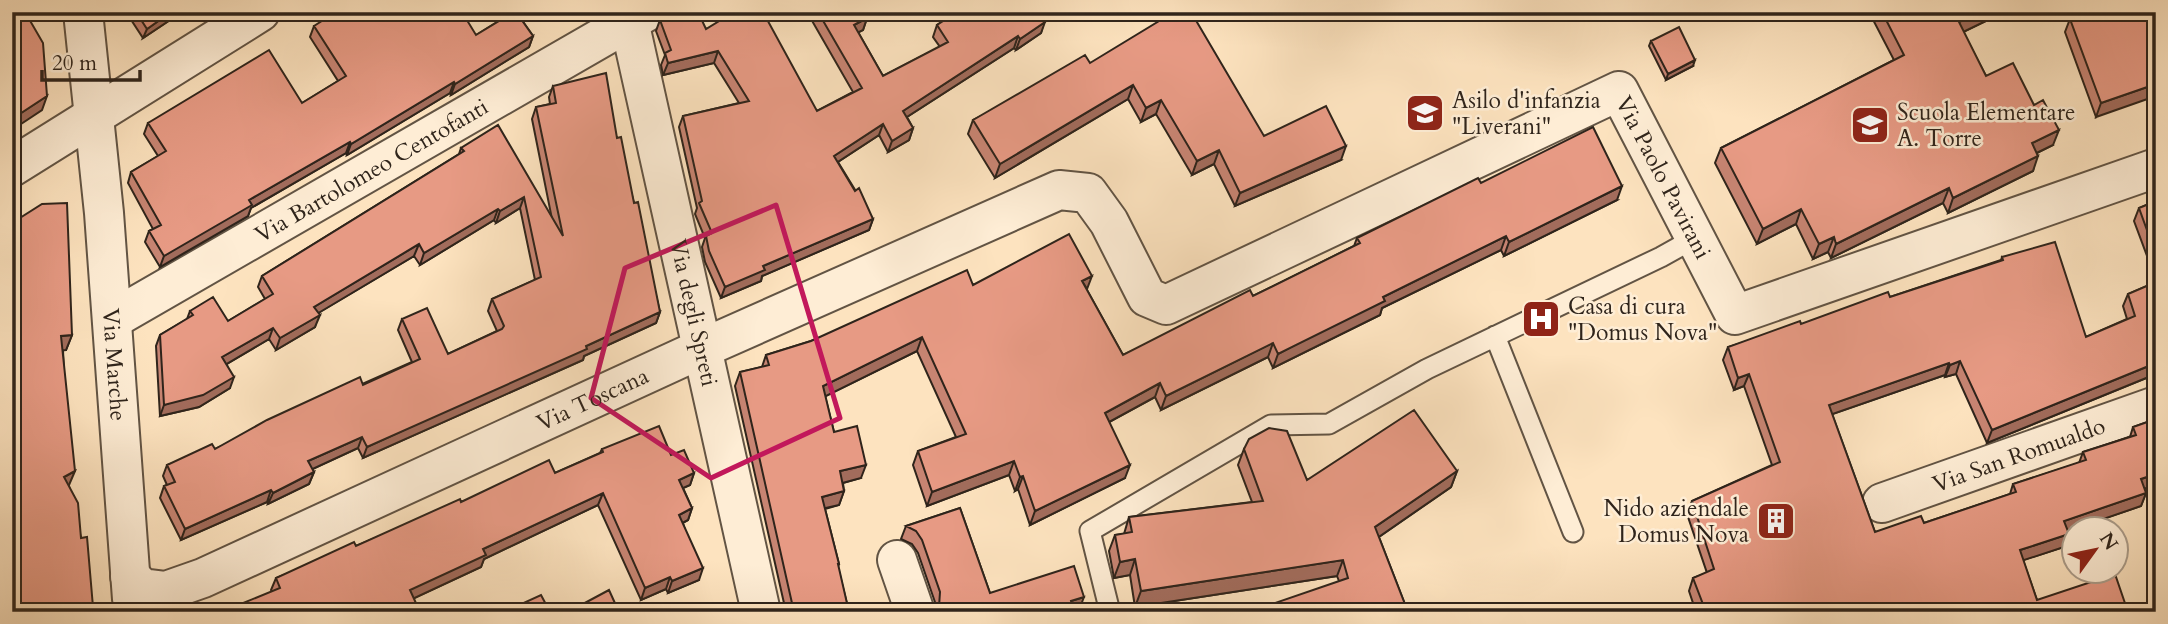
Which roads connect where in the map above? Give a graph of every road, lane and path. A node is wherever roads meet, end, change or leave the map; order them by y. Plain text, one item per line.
1 (83, 12) edge
2 (260, 12) edge
3 (634, 16) edge
4 (94, 116) junction
5 (12, 167) edge
6 (2156, 168) edge
7 (1059, 190) joint
8 (1695, 237) junction
9 (113, 319) junction
10 (1495, 336) junction
11 (703, 348) junction
12 (2156, 406) edge
13 (1882, 503) dead end
14 (1573, 532) dead end
15 (897, 560) dead end
16 (132, 594) edge
17 (761, 612) edge
18 (915, 612) edge
19 (1111, 612) edge

1 - 4 street, Via Marche
2 - 4 street
3 - 9 street, Via Bartolomeo Centofanti
3 - 11 street, Via degli Spreti
4 - 5 street
4 - 9 street, Via Marche
6 - 8 street, Via Paolo Pavirani
7 - 8 street, Via Paolo Pavirani
7 - 11 street, Via Toscana
8 - 10 lane
9 - 16 street, Via Marche
10 - 14 lane
10 - 19 lane
11 - 16 street, Via Toscana
11 - 17 street, Via degli Spreti
12 - 13 street, Via San Romualdo
15 - 18 street

